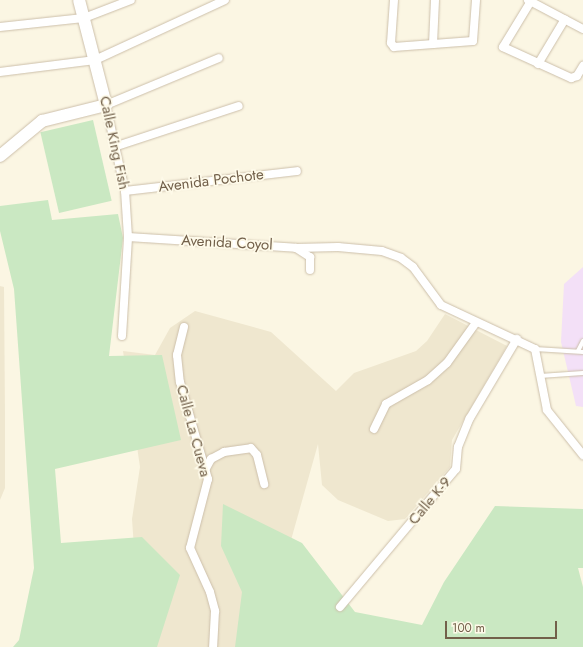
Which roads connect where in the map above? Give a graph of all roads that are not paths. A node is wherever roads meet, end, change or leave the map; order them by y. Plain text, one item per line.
1 (79, 0) edge
2 (131, 0) edge
3 (225, 0) edge
4 (394, 0) edge
5 (435, 0) edge
6 (476, 0) edge
7 (530, 0) edge
8 (84, 18) junction
9 (565, 19) junction
10 (0, 27) edge
11 (583, 29) edge
12 (433, 44) junction
13 (219, 58) dead end
14 (95, 60) junction
15 (538, 64) junction
16 (583, 66) edge
17 (0, 72) edge
18 (106, 104) junction
19 (239, 106) dead end
20 (117, 146) junction
21 (0, 156) edge
22 (297, 171) dead end
23 (125, 191) junction
24 (128, 237) junction
25 (296, 248) junction
26 (310, 270) dead end
27 (475, 324) junction
28 (184, 327) dead end
29 (122, 336) dead end
30 (517, 339) junction
31 (583, 341) edge
32 (535, 349) junction
33 (578, 351) junction
34 (583, 352) edge
35 (583, 373) edge
36 (538, 377) junction
37 (374, 429) dead end
38 (583, 455) edge
39 (205, 470) junction
40 (264, 484) dead end
41 (340, 607) dead end
42 (213, 647) edge

1 - 8 street, Calle King Fish
2 - 8 street
3 - 14 street
4 - 12 street
5 - 12 street
6 - 12 street
7 - 9 street
7 - 15 street
8 - 10 street
8 - 14 street, Calle King Fish
9 - 11 street
9 - 15 street
13 - 18 street
14 - 17 street
14 - 18 street, Calle King Fish
15 - 16 street
18 - 20 street, Calle King Fish
18 - 21 street
19 - 20 street
20 - 23 street, Calle King Fish
22 - 23 street, Avenida Pochote
23 - 24 street, Calle King Fish
24 - 25 street, Avenida Coyol
24 - 29 street, Calle King Fish
25 - 26 street
25 - 27 street, Avenida Coyol
27 - 30 street, Avenida Coyol
27 - 37 street
28 - 39 street, Calle La Cueva
30 - 32 street, Avenida Coyol
30 - 41 street, Calle K-9
31 - 33 lane
32 - 33 lane
32 - 36 street
33 - 34 lane
35 - 36 lane
36 - 38 street
39 - 40 street
39 - 42 street, Calle La Cueva

